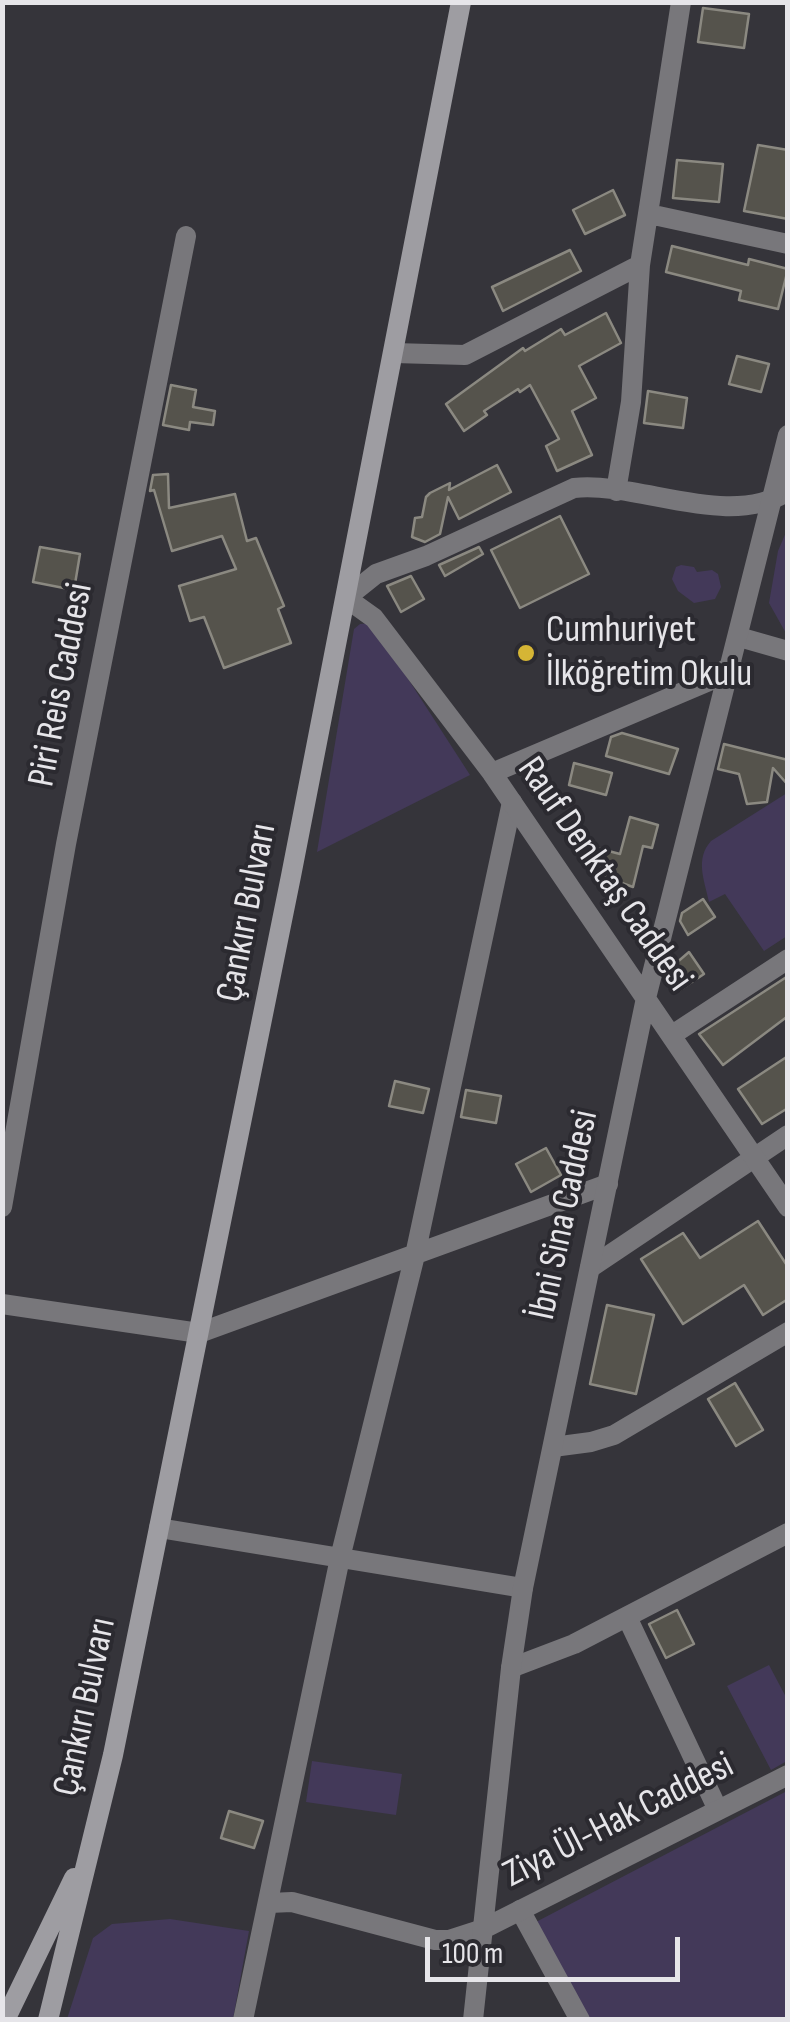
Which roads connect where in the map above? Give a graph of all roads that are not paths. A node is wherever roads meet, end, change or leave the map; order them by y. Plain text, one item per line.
1 (461, 2) edge
2 (681, 2) edge
3 (649, 214) junction
4 (186, 236) dead end
5 (788, 244) edge
6 (640, 266) junction
7 (394, 353) junction
8 (788, 436) edge
9 (616, 491) junction
10 (779, 497) edge
11 (346, 598) junction
12 (739, 637) junction
13 (788, 651) edge
14 (732, 665) junction
15 (492, 773) junction
16 (512, 802) junction
17 (788, 959) edge
18 (646, 998) junction
19 (672, 1035) junction
20 (788, 1135) edge
21 (754, 1156) junction
22 (608, 1184) junction
23 (788, 1206) edge
24 (2, 1208) edge
25 (416, 1255) junction
26 (590, 1268) junction
27 (2, 1304) edge
28 (199, 1332) junction
29 (788, 1332) edge
30 (553, 1447) junction
31 (160, 1528) junction
32 (788, 1533) edge
33 (340, 1558) junction
34 (523, 1588) junction
35 (627, 1617) junction
36 (511, 1668) junction
37 (788, 1775) edge
38 (718, 1810) junction
39 (94, 1836) junction
40 (269, 1903) junction
41 (520, 1910) junction
42 (483, 1929) junction
43 (5, 2020) edge
44 (48, 2020) edge
45 (243, 2020) edge
46 (473, 2020) edge
47 (580, 2020) edge

1 - 7 main road, Çankırı Bulvarı
2 - 3 street
3 - 5 street
3 - 6 street
4 - 24 street, Piri Reis Caddesi
6 - 7 street
6 - 9 street
7 - 11 main road, Çankırı Bulvarı
8 - 10 street, İbni Sina Caddesi
9 - 10 street
9 - 11 street
10 - 12 street, İbni Sina Caddesi
11 - 15 street, Rauf Denktaş Caddesi
11 - 28 main road, Çankırı Bulvarı
12 - 13 street
12 - 14 street, İbni Sina Caddesi
14 - 15 street
14 - 18 street, İbni Sina Caddesi
15 - 16 street, Rauf Denktaş Caddesi
16 - 18 street, Rauf Denktaş Caddesi
16 - 25 street
17 - 19 street
18 - 19 street, Rauf Denktaş Caddesi
18 - 22 street, İbni Sina Caddesi
19 - 21 street, Rauf Denktaş Caddesi
20 - 21 street
21 - 23 street, Rauf Denktaş Caddesi
21 - 26 street
22 - 25 street
22 - 26 street, İbni Sina Caddesi
25 - 28 street
25 - 33 street
26 - 30 street, İbni Sina Caddesi
27 - 28 street
28 - 31 main road, Çankırı Bulvarı
29 - 30 street
30 - 34 street, İbni Sina Caddesi
31 - 33 street
31 - 39 main road, Çankırı Bulvarı
32 - 35 street
33 - 34 street
33 - 40 street
34 - 36 street, İbni Sina Caddesi
35 - 36 street
35 - 38 street
36 - 42 street, İbni Sina Caddesi
37 - 38 street, Ziya Ül-Hak Caddesi
38 - 41 street, Ziya Ül-Hak Caddesi
39 - 43 main road, Çankırı Bulvarı
39 - 44 main road, Çankırı Bulvarı
40 - 42 street, Ziya Ül-Hak Caddesi
40 - 45 street
41 - 42 street, Ziya Ül-Hak Caddesi
41 - 47 street
42 - 46 street, İbni Sina Caddesi

